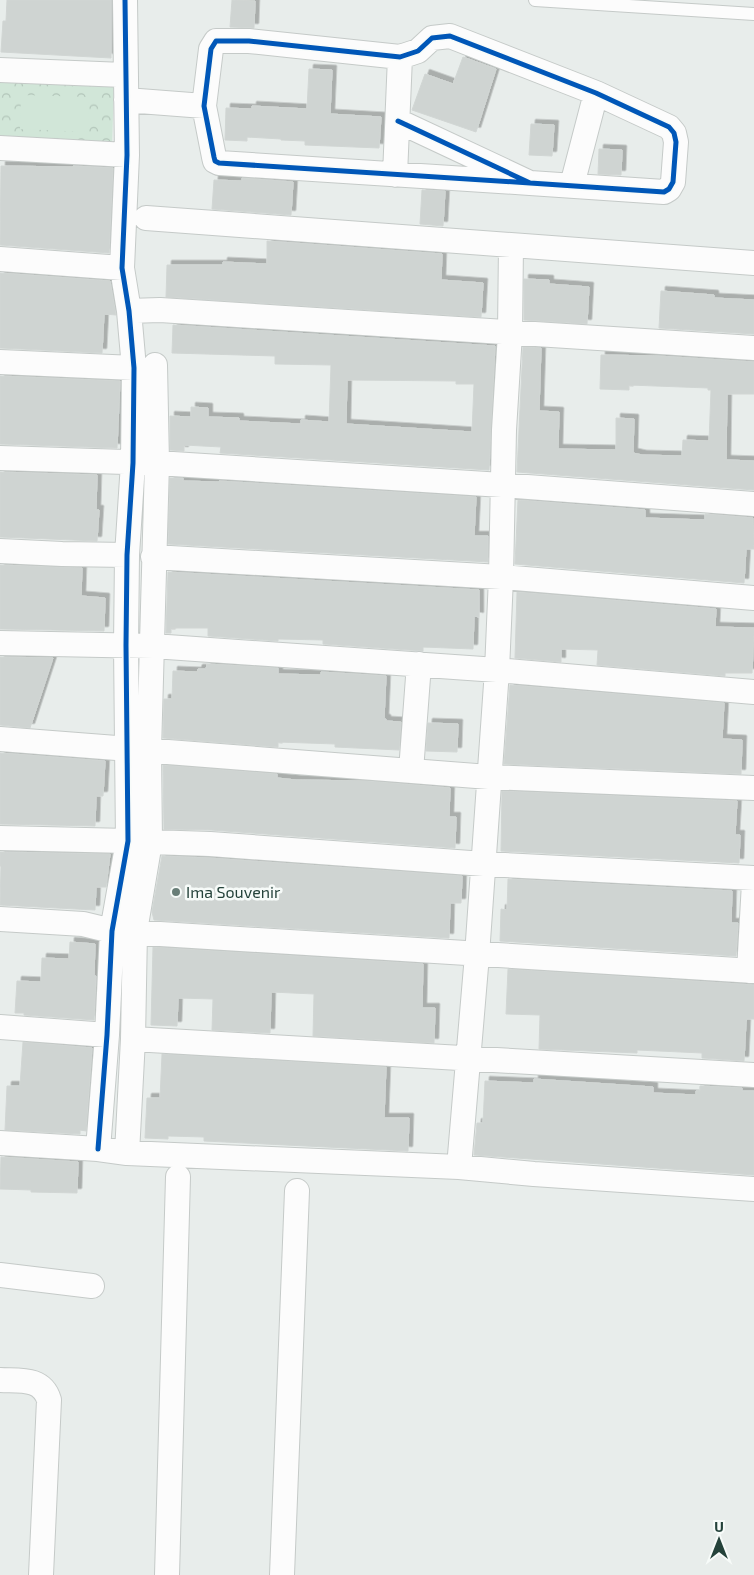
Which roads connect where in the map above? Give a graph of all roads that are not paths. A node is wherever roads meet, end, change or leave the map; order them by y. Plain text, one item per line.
1 (125, 0) edge
2 (535, 0) edge
3 (754, 14) edge
4 (400, 56) junction
5 (0, 70) edge
6 (124, 75) junction
7 (596, 93) junction
8 (126, 100) junction
9 (204, 106) junction
10 (398, 121) junction
11 (0, 148) edge
12 (127, 155) junction
13 (395, 175) junction
14 (530, 183) junction
15 (572, 185) junction
16 (146, 218) dead end
17 (511, 245) junction
18 (0, 259) edge
19 (754, 263) edge
20 (122, 268) junction
21 (128, 311) junction
22 (510, 333) junction
23 (754, 348) edge
24 (0, 362) edge
25 (144, 367) junction
26 (0, 458) edge
27 (133, 463) junction
28 (157, 463) junction
29 (502, 485) junction
30 (754, 504) edge
31 (0, 551) edge
32 (127, 555) junction
33 (153, 557) junction
34 (501, 577) junction
35 (754, 598) edge
36 (0, 643) edge
37 (126, 645) junction
38 (153, 646) junction
39 (419, 664) junction
40 (497, 670) junction
41 (754, 692) edge
42 (0, 739) edge
43 (138, 750) junction
44 (411, 771) junction
45 (489, 777) junction
46 (754, 788) edge
47 (0, 838) edge
48 (139, 842) junction
49 (484, 864) junction
50 (754, 878) edge
51 (754, 883) edge
52 (0, 918) edge
53 (123, 931) junction
54 (477, 955) junction
55 (751, 971) edge
56 (0, 1027) edge
57 (107, 1035) junction
58 (133, 1039) junction
59 (468, 1059) junction
60 (754, 1075) edge
61 (0, 1143) edge
62 (98, 1149) junction
63 (127, 1153) junction
64 (459, 1167) junction
65 (178, 1177) dead end
66 (754, 1188) edge
67 (297, 1191) dead end
68 (0, 1276) edge
69 (92, 1286) dead end
70 (0, 1380) edge
71 (40, 1575) edge
72 (167, 1575) edge
73 (282, 1575) edge

1 - 6 street
2 - 3 lane
4 - 7 street
4 - 9 street
4 - 10 street
5 - 6 street
6 - 8 street
7 - 15 street
7 - 15 street
8 - 9 street
8 - 12 street
9 - 13 street
10 - 13 street
10 - 14 street
11 - 12 street
12 - 20 street
13 - 14 street
14 - 15 street
16 - 17 street
17 - 19 street
17 - 22 street
18 - 20 street
20 - 21 street
21 - 22 street
21 - 25 street
22 - 23 street
22 - 29 street
24 - 25 street
25 - 27 street
25 - 28 street
26 - 27 street
27 - 28 street
27 - 32 street
28 - 29 street
28 - 33 street
29 - 30 street
29 - 34 street
31 - 32 street
32 - 37 street
33 - 34 street
33 - 38 street
34 - 35 street
34 - 40 street
36 - 37 street
37 - 38 street
37 - 43 street
38 - 39 street
38 - 43 street
39 - 40 street
39 - 44 street
40 - 41 street
40 - 45 street
42 - 43 street
43 - 44 street
43 - 48 street
44 - 45 street
45 - 46 street
45 - 49 street
47 - 48 street
48 - 49 street
48 - 53 street
49 - 50 street
49 - 54 street
51 - 55 street
52 - 53 street
53 - 54 street
53 - 57 street
53 - 58 street
54 - 55 street
54 - 59 street
56 - 57 street
57 - 62 street
58 - 59 street
58 - 63 street
59 - 60 street
59 - 64 street
61 - 62 street
62 - 63 street
63 - 64 street
64 - 66 street
65 - 72 street
67 - 73 street
68 - 69 street
70 - 71 street

